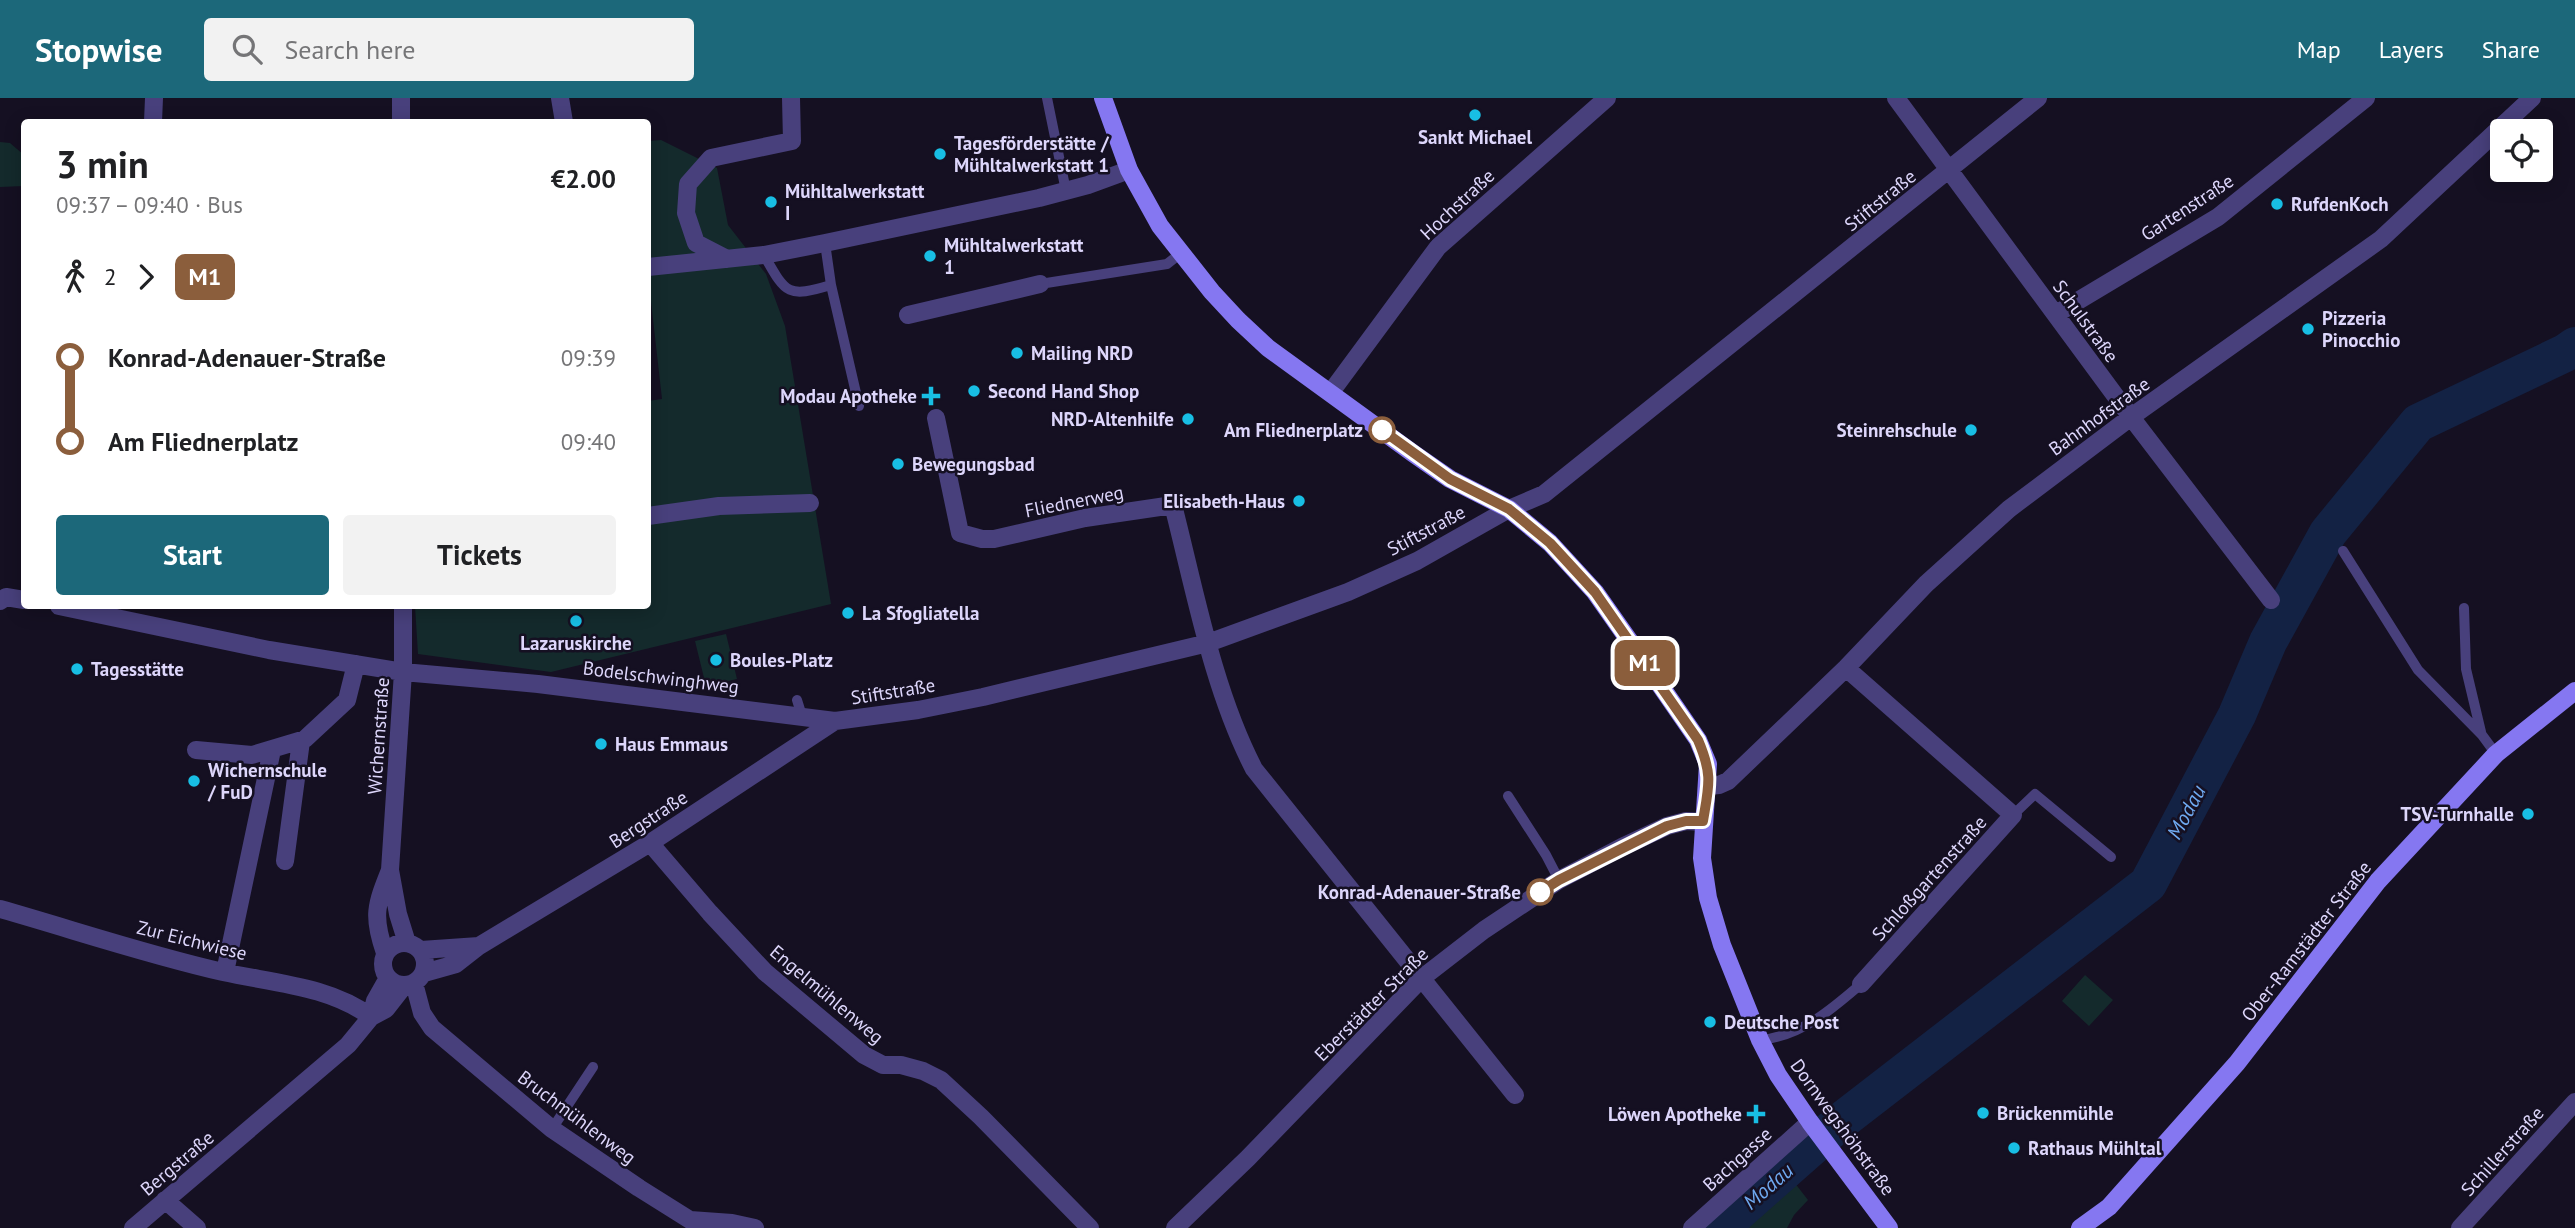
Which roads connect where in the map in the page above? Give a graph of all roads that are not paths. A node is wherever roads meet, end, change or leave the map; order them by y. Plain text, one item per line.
1 (154, 98) edge
2 (401, 98) edge
3 (560, 98) edge
4 (791, 98) edge
5 (1047, 98) edge
6 (1103, 98) edge
7 (1606, 98) edge
8 (1896, 98) edge
9 (2038, 98) edge
10 (2366, 98) edge
11 (2532, 98) edge
12 (153, 119) edge
13 (401, 119) edge
14 (564, 119) edge
15 (1129, 170) junction
16 (1950, 171) junction
17 (1066, 191) junction
18 (825, 243) junction
19 (1181, 253) junction
20 (764, 255) junction
21 (727, 259) junction
22 (651, 267) edge
23 (1040, 284) joint
24 (831, 285) junction
25 (908, 314) dead end
26 (2056, 314) junction
27 (1331, 392) junction
28 (859, 406) dead end
29 (2131, 417) junction
30 (936, 418) dead end
31 (810, 503) dead end
32 (1509, 509) junction
33 (651, 516) edge
34 (2343, 551) dead end
35 (21, 600) edge
36 (2271, 600) dead end
37 (0, 601) edge
38 (2464, 608) dead end
39 (403, 609) edge
40 (107, 610) edge
41 (1208, 643) junction
42 (356, 664) junction
43 (1846, 668) junction
44 (403, 672) junction
45 (2575, 691) edge
46 (835, 721) junction
47 (2482, 735) junction
48 (301, 741) junction
49 (197, 750) dead end
50 (272, 750) junction
51 (2496, 754) junction
52 (1709, 786) junction
53 (1508, 796) dead end
54 (2013, 815) junction
55 (1703, 821) junction
56 (650, 843) junction
57 (2111, 857) dead end
58 (285, 862) dead end
59 (390, 870) junction
60 (1559, 880) junction
61 (0, 909) edge
62 (414, 946) junction
63 (479, 946) junction
64 (386, 953) junction
65 (225, 972) junction
66 (1422, 978) junction
67 (407, 980) junction
68 (1861, 984) joint
69 (371, 1017) junction
70 (1760, 1040) junction
71 (593, 1067) dead end
72 (1515, 1095) dead end
73 (2575, 1102) edge
74 (1810, 1122) junction
75 (552, 1129) junction
76 (165, 1200) junction
77 (133, 1228) edge
78 (197, 1228) edge
79 (755, 1228) edge
80 (1090, 1228) edge
81 (1175, 1228) edge
82 (1692, 1228) edge
83 (1889, 1228) edge
84 (2080, 1228) edge
85 (2460, 1228) edge

1 - 12 street
2 - 13 street
3 - 14 street
4 - 21 street
5 - 17 lane
6 - 15 street, Dornwegshöhstraße
7 - 27 street, Hochstraße
8 - 16 street, Schulstraße
9 - 16 street, Stiftstraße
10 - 26 street, Gartenstraße
11 - 29 street, Bahnhofstraße
15 - 17 street
15 - 19 street, Dornwegshöhstraße
16 - 26 street, Schulstraße
16 - 32 street, Stiftstraße
17 - 18 street
18 - 20 street
18 - 24 lane
19 - 23 lane
19 - 27 street, Dornwegshöhstraße
20 - 21 street
20 - 24 lane
21 - 22 street
23 - 25 street
24 - 28 lane
26 - 29 street, Schulstraße
27 - 32 street, Dornwegshöhstraße
29 - 36 street, Schulstraße
29 - 43 street, Bahnhofstraße
30 - 41 street, Fliednerweg
31 - 33 street
32 - 41 street, Stiftstraße
32 - 52 street, Dornwegshöhstraße
34 - 47 lane
35 - 37 street
38 - 47 lane
39 - 44 street, Wichernstraße
40 - 42 street, Bodelschwinghweg
41 - 46 street, Stiftstraße
41 - 66 street
42 - 44 street, Bodelschwinghweg
42 - 48 street
43 - 52 street, Bahnhofstraße
43 - 54 street, Schloßgartenstraße
44 - 46 street, Bodelschwinghweg
44 - 59 street, Wichernstraße
45 - 51 street, Ober-Ramstädter Straße
46 - 56 street, Bergstraße
47 - 51 lane
48 - 50 street
48 - 58 street
49 - 50 street
50 - 65 street
51 - 84 street, Ober-Ramstädter Straße
52 - 55 street, Dornwegshöhstraße
53 - 60 lane
54 - 57 lane
54 - 68 street, Schloßgartenstraße
55 - 60 street, Eberstädter Straße
55 - 70 street, Dornwegshöhstraße
56 - 63 street, Bergstraße
56 - 80 street, Engelmühlenweg
59 - 62 street, Wichernstraße
59 - 64 street, Wichernstraße
60 - 66 street, Eberstädter Straße
61 - 65 street, Zur Eichwiese
62 - 63 street, Bergstraße
62 - 64 street, Bergstraße
62 - 67 street
63 - 67 street, Bergstraße
64 - 67 street
65 - 69 street, Zur Eichwiese
66 - 72 street
66 - 81 street, Eberstädter Straße
67 - 69 street, Bergstraße
67 - 75 street, Bruchmühlenweg
68 - 70 lane, Schloßgartenstraße
69 - 76 street, Bergstraße
70 - 74 street, Dornwegshöhstraße
71 - 75 lane
73 - 85 street, Schillerstraße
74 - 82 street, Bachgasse
74 - 83 street, Dornwegshöhstraße
75 - 79 street, Bruchmühlenweg
76 - 77 street, Bergstraße
76 - 78 street

